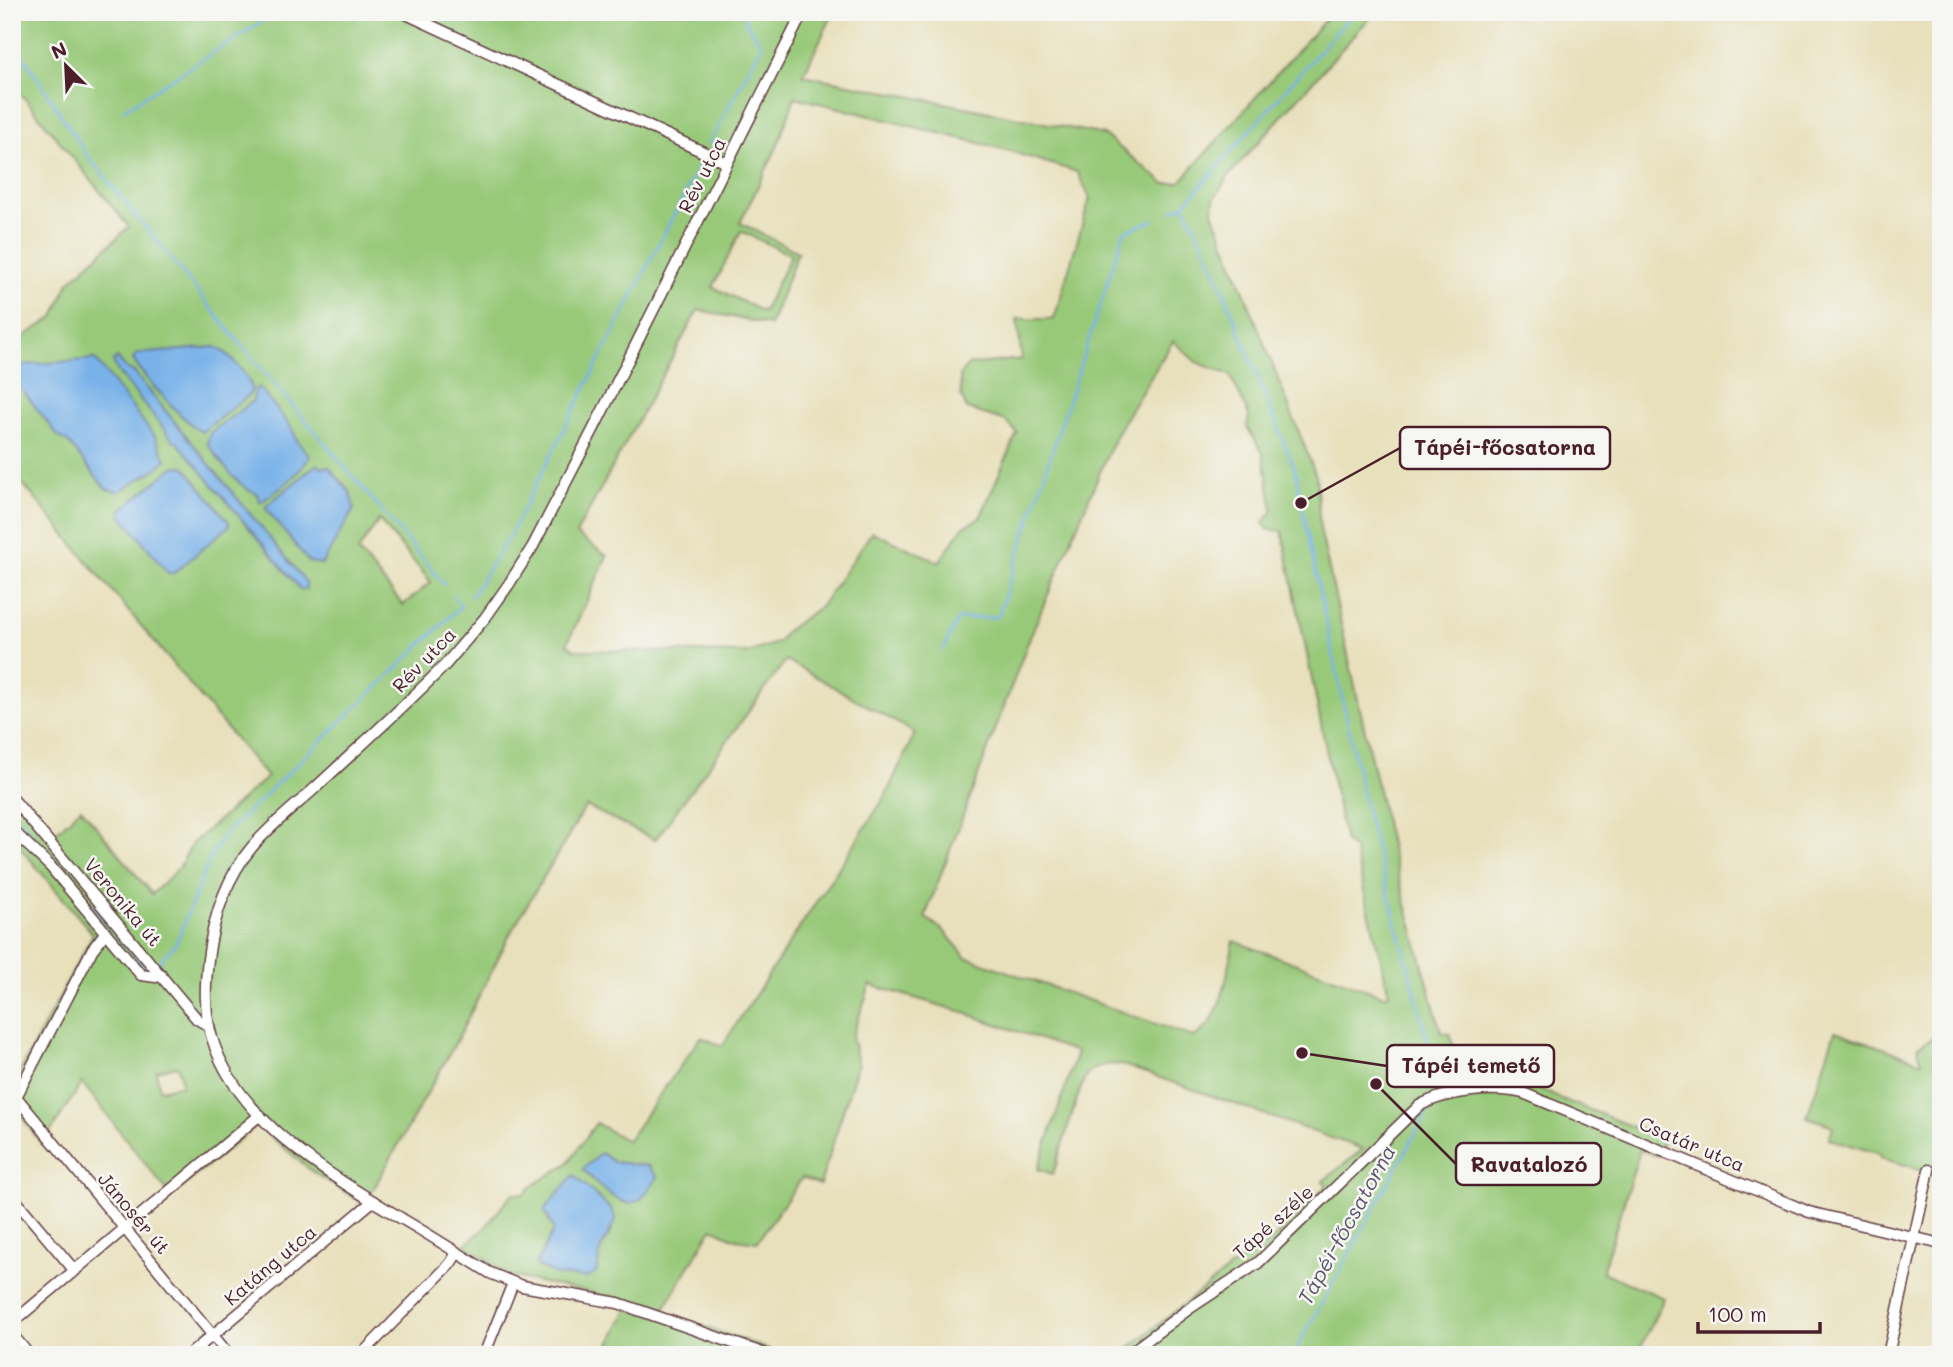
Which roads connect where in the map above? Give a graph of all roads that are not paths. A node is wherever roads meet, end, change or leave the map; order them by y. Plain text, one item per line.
1 (402, 12) edge
2 (803, 12) edge
3 (727, 163) junction
4 (12, 798) edge
5 (12, 830) edge
6 (105, 933) junction
7 (161, 974) junction
8 (209, 1026) junction
9 (14, 1095) edge
10 (1430, 1100) joint
11 (260, 1115) junction
12 (1929, 1170) dead end
13 (12, 1196) edge
14 (373, 1201) junction
15 (125, 1230) junction
16 (1914, 1237) junction
17 (1941, 1244) edge
18 (457, 1253) junction
19 (75, 1271) junction
20 (513, 1283) junction
21 (12, 1323) edge
22 (12, 1334) edge
23 (213, 1335) junction
24 (29, 1355) edge
25 (189, 1355) edge
26 (229, 1355) edge
27 (361, 1355) edge
28 (484, 1355) edge
29 (768, 1355) edge
30 (1127, 1355) edge
31 (1888, 1355) edge

1 - 3 street
2 - 3 street, Rév utca
3 - 8 street, Rév utca
4 - 7 street, Veronika út
5 - 6 street
6 - 7 street
6 - 9 street
7 - 8 street, Veronika út
8 - 11 street, Rév utca
9 - 15 street, Jánosér út
10 - 16 street, Csatár utca
10 - 30 street, Tápé széle
11 - 14 street, Rév utca
11 - 15 street
12 - 16 street
13 - 19 street
14 - 18 street, Rév utca
14 - 23 street, Katáng utca
15 - 19 street
15 - 23 street, Jánosér út
16 - 17 street, Csatár utca
16 - 31 street
18 - 20 street, Rév utca
18 - 27 street
19 - 21 street
20 - 28 street
20 - 29 street, Rév utca
22 - 24 street
23 - 25 street, Katáng utca
23 - 26 street, Jánosér út

